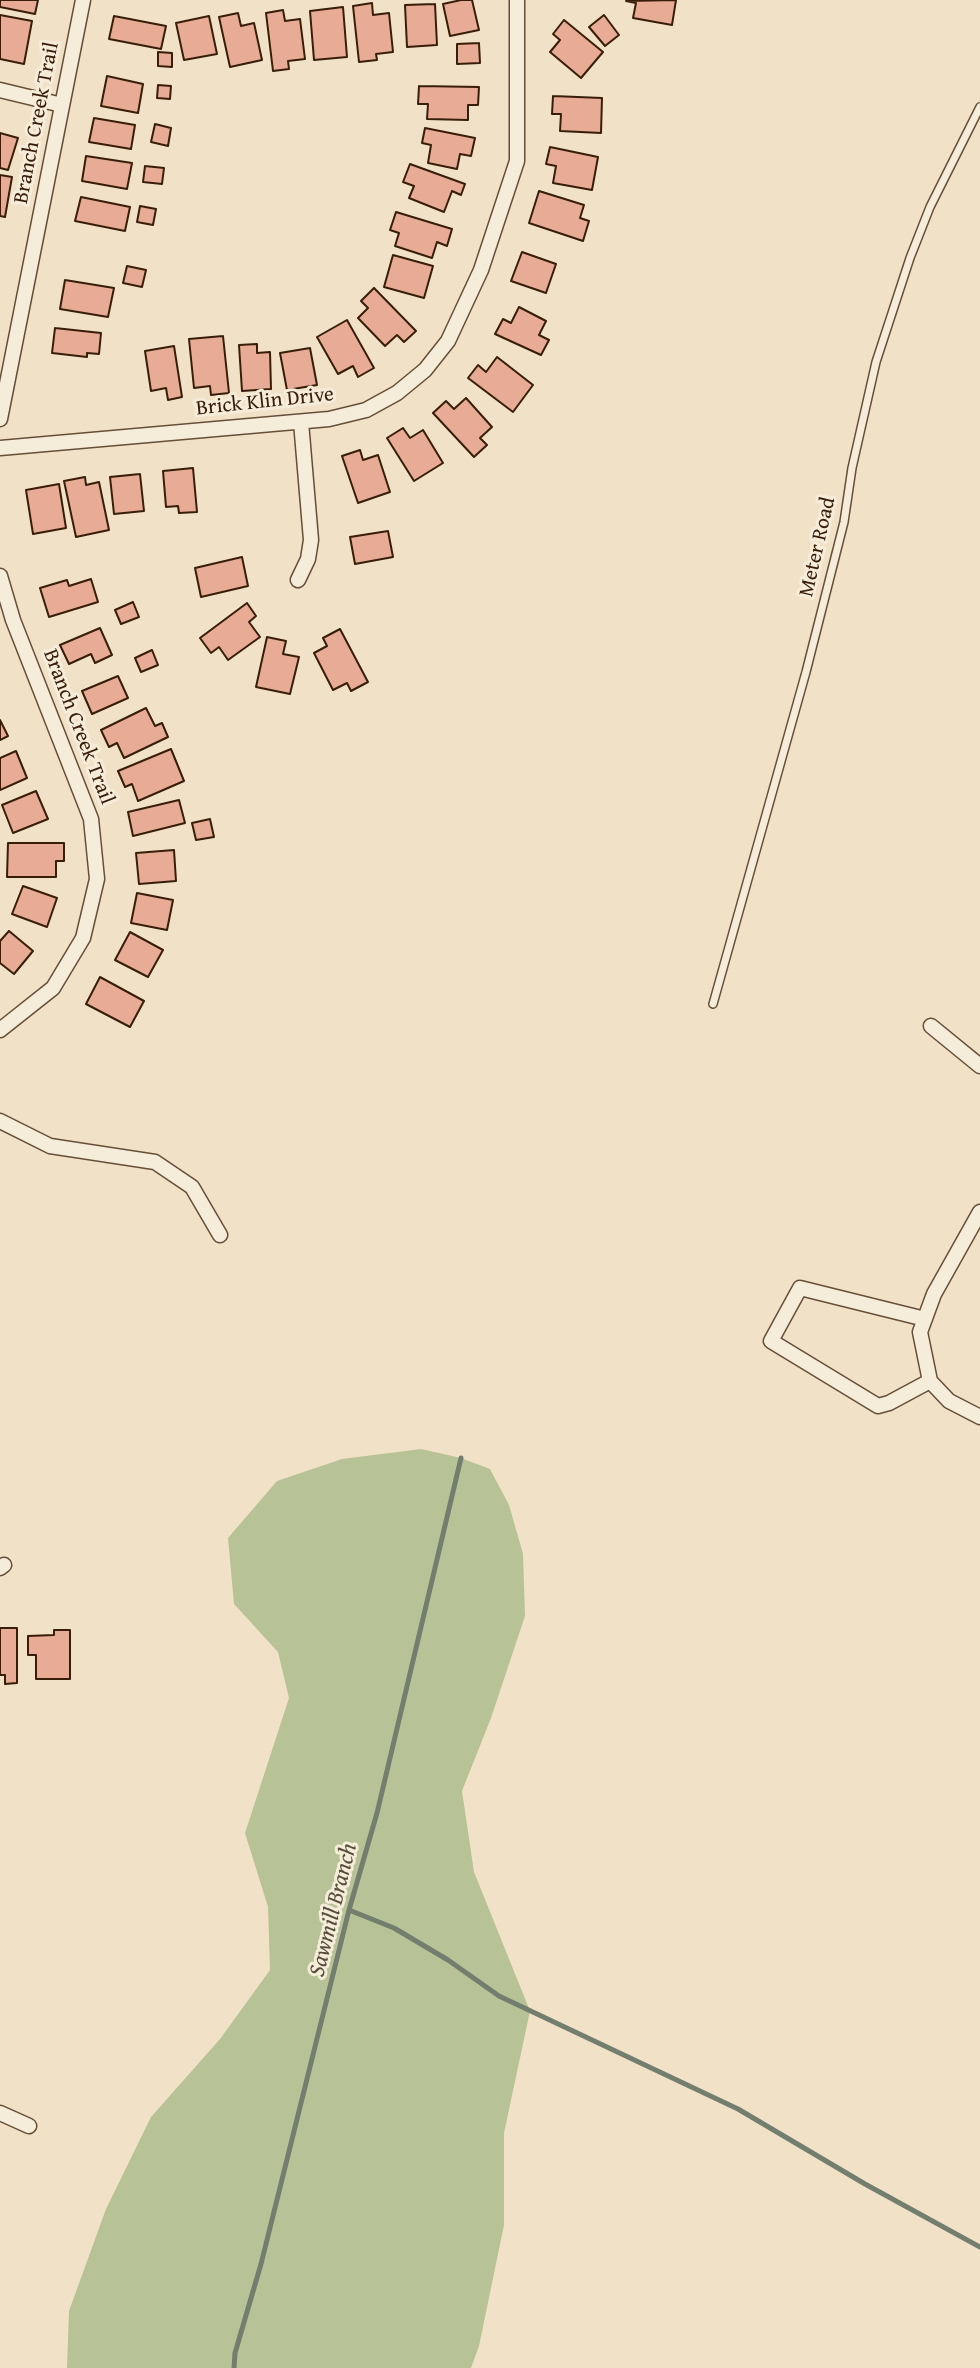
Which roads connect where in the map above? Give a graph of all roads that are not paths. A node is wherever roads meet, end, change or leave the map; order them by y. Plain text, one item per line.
1 (83, 0) edge
2 (517, 0) edge
3 (0, 89) edge
4 (62, 105) junction
5 (980, 107) edge
6 (0, 419) edge
7 (302, 422) junction
8 (0, 448) edge
9 (0, 576) edge
10 (298, 580) dead end
11 (713, 1003) dead end
12 (931, 1027) dead end
13 (0, 1030) edge
14 (980, 1066) edge
15 (0, 1121) edge
16 (980, 1212) edge
17 (220, 1235) dead end
18 (925, 1319) junction
19 (930, 1381) junction
20 (980, 1417) edge
21 (0, 2113) edge
22 (29, 2126) dead end

1 - 4 street, Branch Creek Trail
2 - 7 street, Brick Klin Drive
3 - 4 street
4 - 6 street, Branch Creek Trail
5 - 11 lane, Meter Road
7 - 8 street, Brick Klin Drive
7 - 10 street
9 - 13 street, Branch Creek Trail
12 - 14 street
15 - 17 street
16 - 18 street
18 - 19 street
18 - 19 street
19 - 20 street
21 - 22 street

